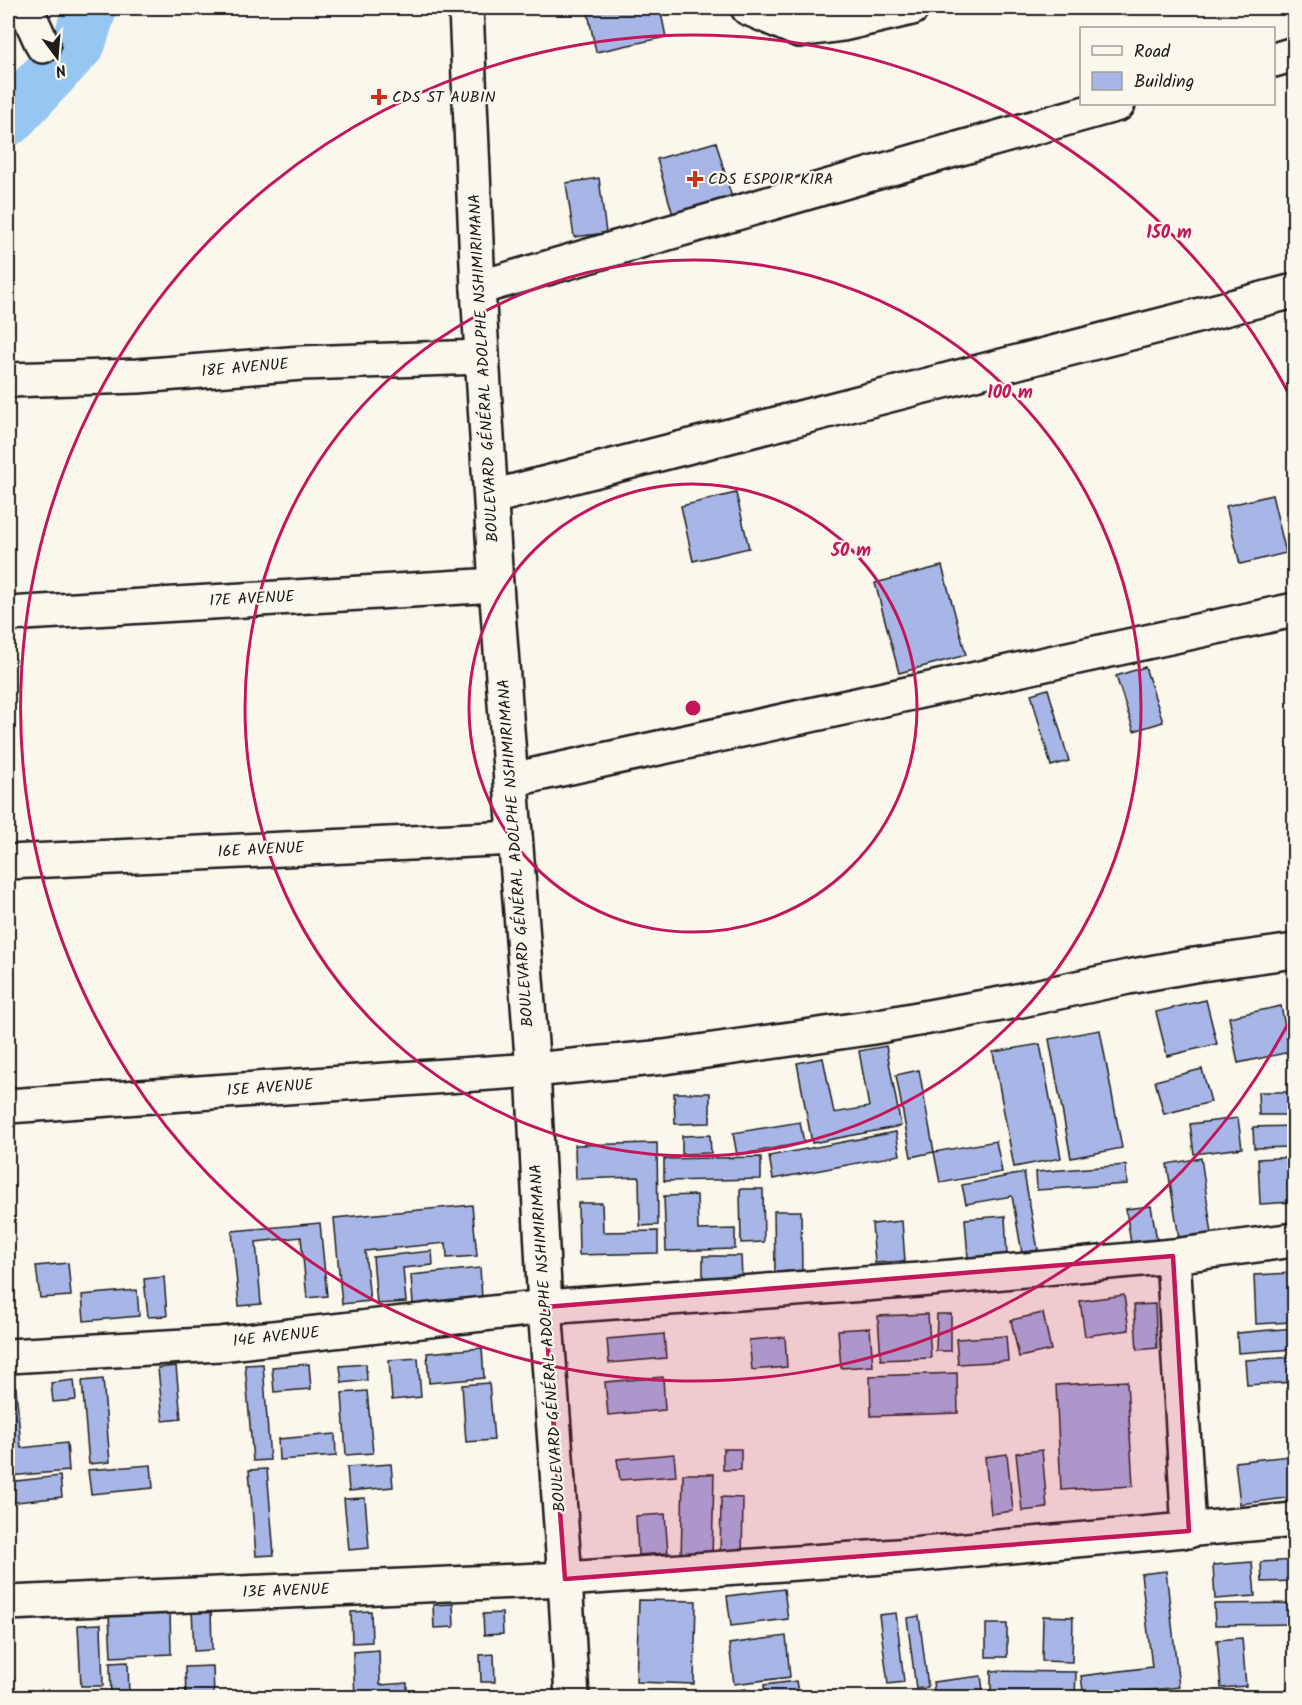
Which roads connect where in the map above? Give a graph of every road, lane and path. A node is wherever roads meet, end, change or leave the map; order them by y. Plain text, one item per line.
1 (26, 8) edge
2 (466, 8) edge
3 (748, 8) edge
4 (912, 8) edge
5 (43, 46) dead end
6 (1294, 54) edge
7 (1275, 60) edge
8 (1114, 105) edge
9 (478, 288) junction
10 (1294, 291) edge
11 (482, 357) junction
12 (8, 380) edge
13 (492, 497) junction
14 (496, 585) junction
15 (1294, 610) edge
16 (8, 614) edge
17 (511, 780) junction
18 (515, 838) junction
19 (8, 862) edge
20 (1294, 951) edge
21 (533, 1070) junction
22 (8, 1106) edge
23 (1294, 1240) edge
24 (1173, 1256) junction
25 (544, 1307) junction
26 (8, 1356) edge
27 (1294, 1520) edge
28 (1189, 1531) junction
29 (565, 1579) junction
30 (8, 1603) edge
31 (572, 1698) edge

1 - 5 street
2 - 9 street, BOULEVARD GÉNÉRAL ADOLPHE NSHIMIRIMANA
3 - 4 street
6 - 7 street
8 - 9 street
9 - 11 street, BOULEVARD GÉNÉRAL ADOLPHE NSHIMIRIMANA
10 - 13 street
11 - 12 street, 18E AVENUE
11 - 13 street, BOULEVARD GÉNÉRAL ADOLPHE NSHIMIRIMANA
13 - 14 street, BOULEVARD GÉNÉRAL ADOLPHE NSHIMIRIMANA
14 - 16 street, 17E AVENUE
14 - 17 street, BOULEVARD GÉNÉRAL ADOLPHE NSHIMIRIMANA
15 - 17 street
17 - 18 street, BOULEVARD GÉNÉRAL ADOLPHE NSHIMIRIMANA
18 - 19 street, 16E AVENUE
18 - 21 street, BOULEVARD GÉNÉRAL ADOLPHE NSHIMIRIMANA
20 - 21 street, 15E AVENUE
21 - 22 street, 15E AVENUE
21 - 25 street, BOULEVARD GÉNÉRAL ADOLPHE NSHIMIRIMANA
23 - 24 street, 14E AVENUE
24 - 25 street, 14E AVENUE
24 - 28 street
25 - 26 street, 14E AVENUE
25 - 29 street, BOULEVARD GÉNÉRAL ADOLPHE NSHIMIRIMANA
27 - 28 street, 13E AVENUE
28 - 29 street, 13E AVENUE
29 - 30 street, 13E AVENUE
29 - 31 street, BOULEVARD GÉNÉRAL ADOLPHE NSHIMIRIMANA

